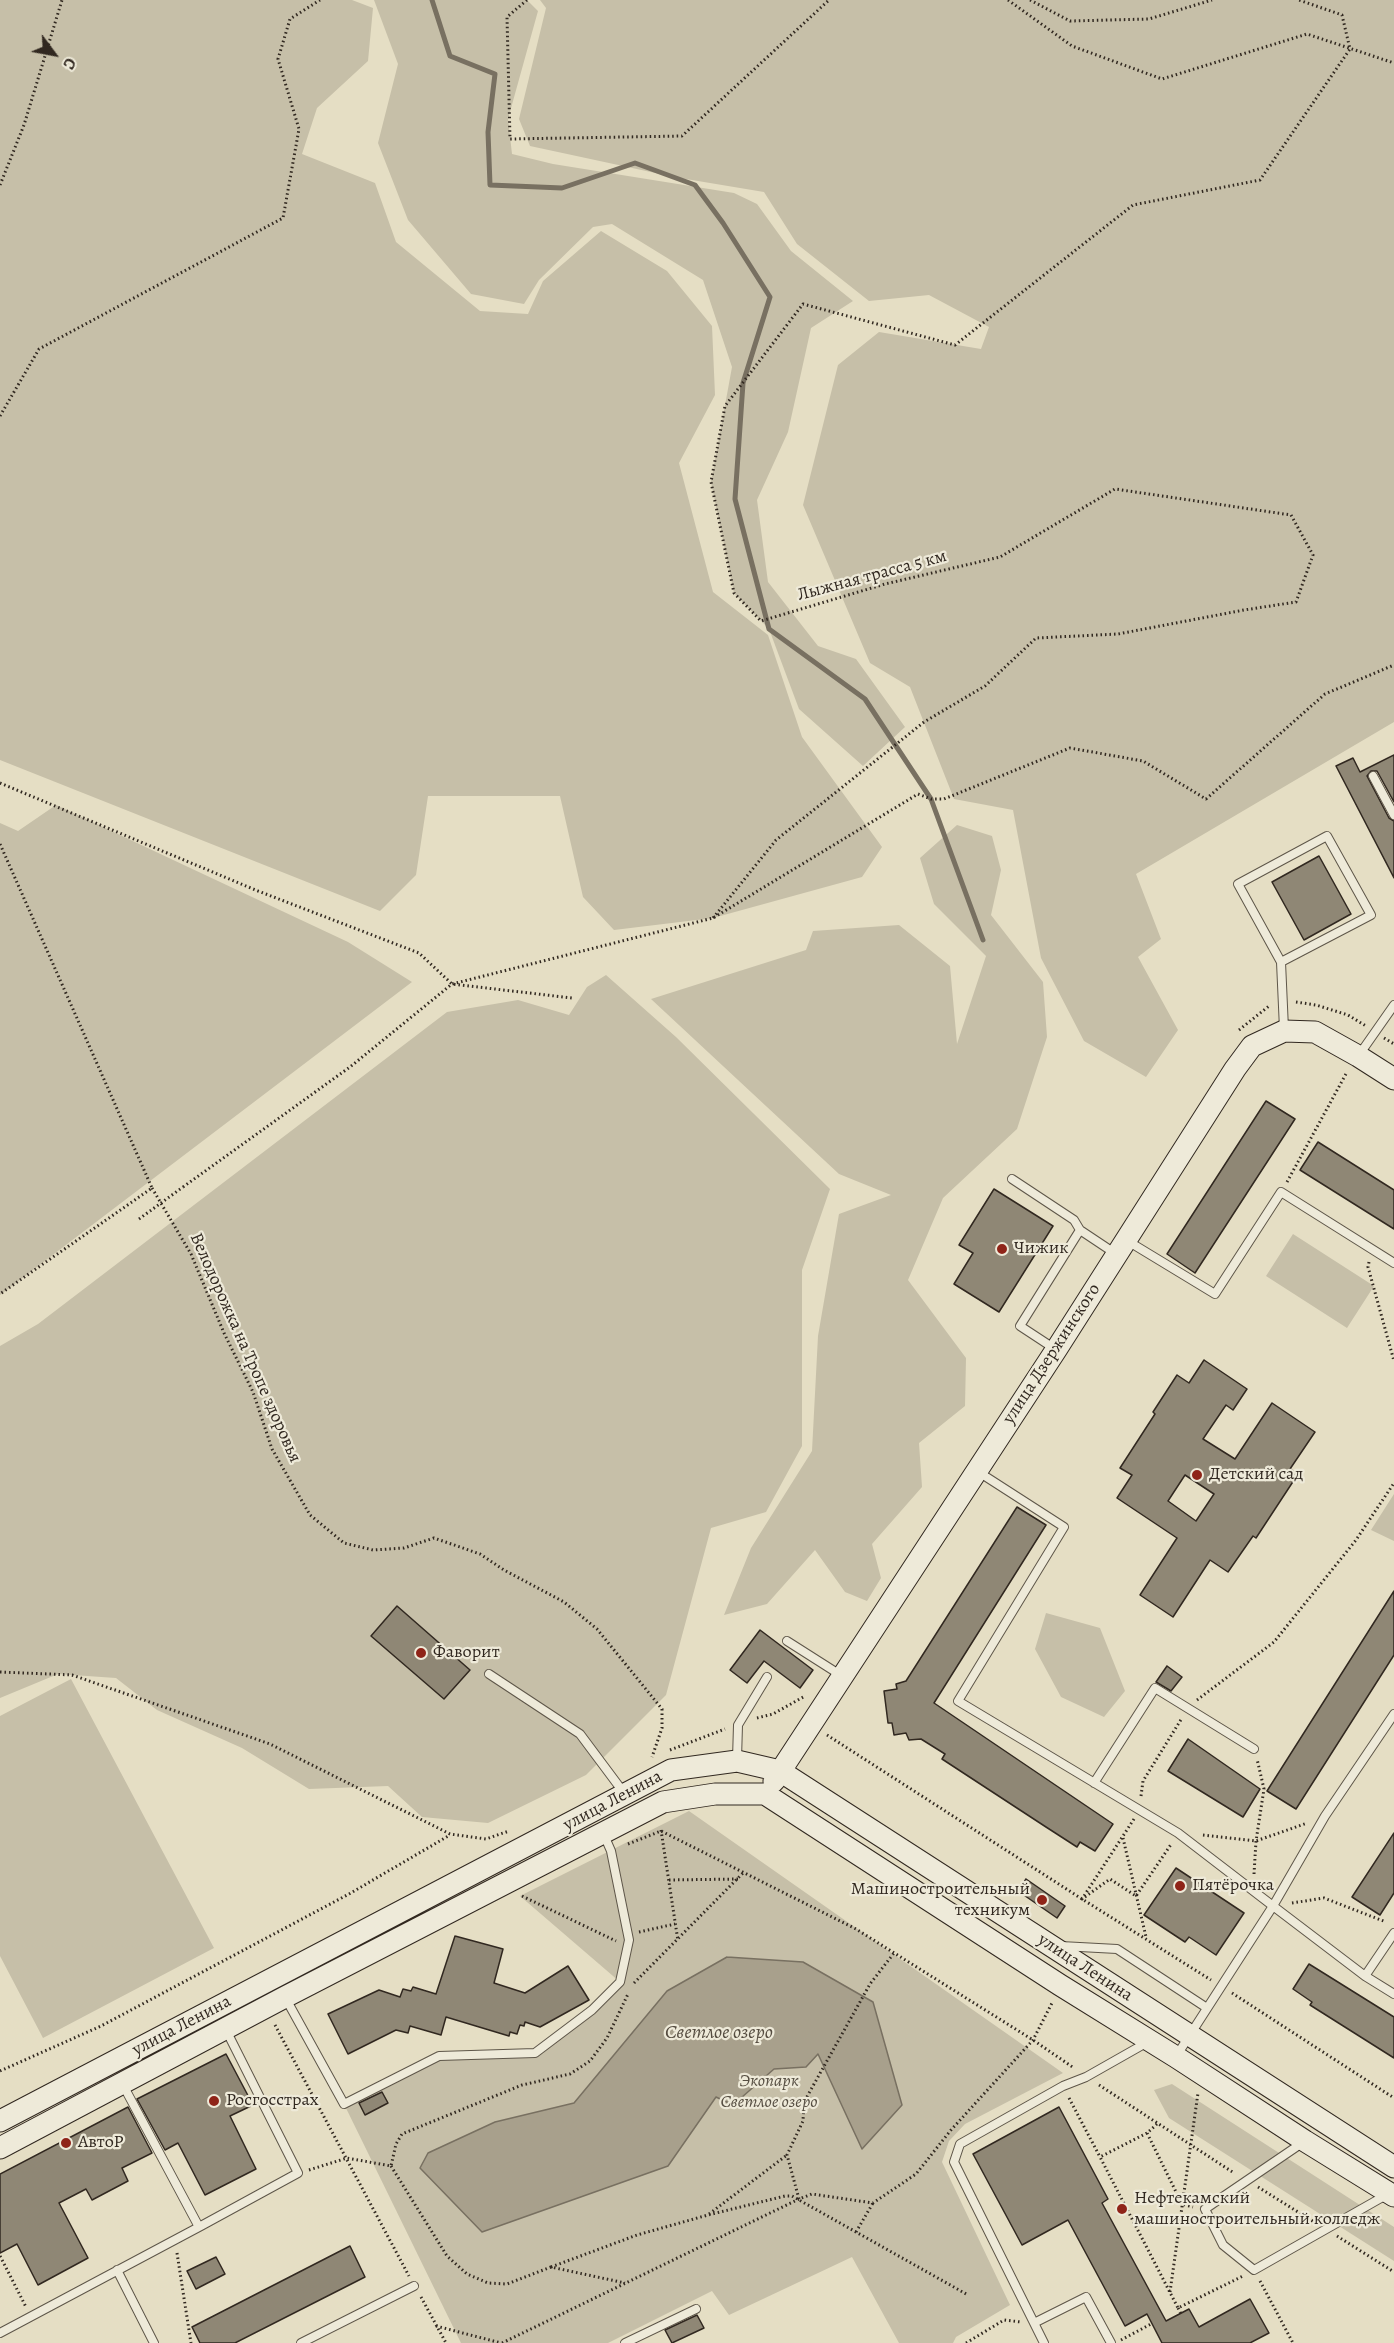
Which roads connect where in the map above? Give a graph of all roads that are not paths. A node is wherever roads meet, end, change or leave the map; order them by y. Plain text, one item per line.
1 (1373, 776) dead end
2 (1394, 815) edge
3 (1281, 962) junction
4 (1394, 1005) edge
5 (1284, 1031) junction
6 (1358, 1056) junction
7 (1394, 1079) edge
8 (1012, 1179) dead end
9 (1080, 1230) junction
10 (1121, 1247) junction
11 (1394, 1263) edge
12 (1056, 1350) junction
13 (977, 1471) junction
14 (787, 1641) dead end
15 (489, 1674) dead end
16 (767, 1677) dead end
17 (843, 1677) junction
18 (1394, 1714) edge
19 (1254, 1749) road end
20 (736, 1761) junction
21 (780, 1771) junction
22 (1094, 1783) junction
23 (765, 1794) junction
24 (625, 1795) junction
25 (607, 1841) junction
26 (1273, 1906) junction
27 (1394, 1933) edge
28 (1052, 1946) junction
29 (1365, 1976) junction
30 (1394, 1994) edge
31 (285, 1997) junction
32 (1207, 2008) junction
33 (226, 2030) junction
34 (1190, 2035) junction
35 (1150, 2041) junction
36 (1176, 2057) junction
37 (122, 2083) junction
38 (0, 2121) edge
39 (1305, 2141) junction
40 (0, 2148) edge
41 (1394, 2167) edge
42 (1391, 2194) edge
43 (199, 2227) junction
44 (117, 2270) junction
45 (414, 2286) dead end
46 (696, 2308) dead end
47 (1035, 2323) junction
48 (0, 2333) edge
49 (154, 2343) edge
50 (301, 2343) edge
51 (625, 2343) edge
52 (1044, 2343) edge
53 (1113, 2343) edge

1 - 2 lane
3 - 3 lane
3 - 5 lane
4 - 6 lane
5 - 6 main road, улица Дзержинского
5 - 10 main road, улица Дзержинского
6 - 7 main road, улица Дзержинского
8 - 9 lane
9 - 10 lane
9 - 12 lane
10 - 11 lane
10 - 12 main road, улица Дзержинского
12 - 13 main road, улица Дзержинского
13 - 17 main road, улица Дзержинского
13 - 22 lane
14 - 17 lane
15 - 24 lane
16 - 20 lane
17 - 21 main road, улица Дзержинского
18 - 26 lane
19 - 22 lane
20 - 21 main road, улица Ленина
20 - 24 main road, улица Ленина
21 - 23 main road, улица Дзержинского
21 - 28 main road, улица Ленина
22 - 26 lane
23 - 25 main road, улица Ленина
23 - 35 main road, улица Ленина
24 - 38 main road, улица Ленина
25 - 31 main road, улица Ленина
25 - 31 lane
26 - 29 lane
26 - 32 lane
27 - 29 lane
28 - 32 lane
28 - 34 main road, улица Ленина
29 - 30 lane
31 - 33 main road, улица Ленина
32 - 34 lane
33 - 37 main road, улица Ленина
33 - 43 lane
34 - 36 lane
34 - 41 main road, улица Ленина
35 - 36 main road, улица Ленина
35 - 47 lane
36 - 39 main road, улица Ленина
37 - 40 main road, улица Ленина
37 - 43 lane
39 - 42 main road, улица Ленина
39 - 42 lane
43 - 44 lane
44 - 48 lane
44 - 49 lane
45 - 50 lane
46 - 51 lane
47 - 52 lane
47 - 53 lane

